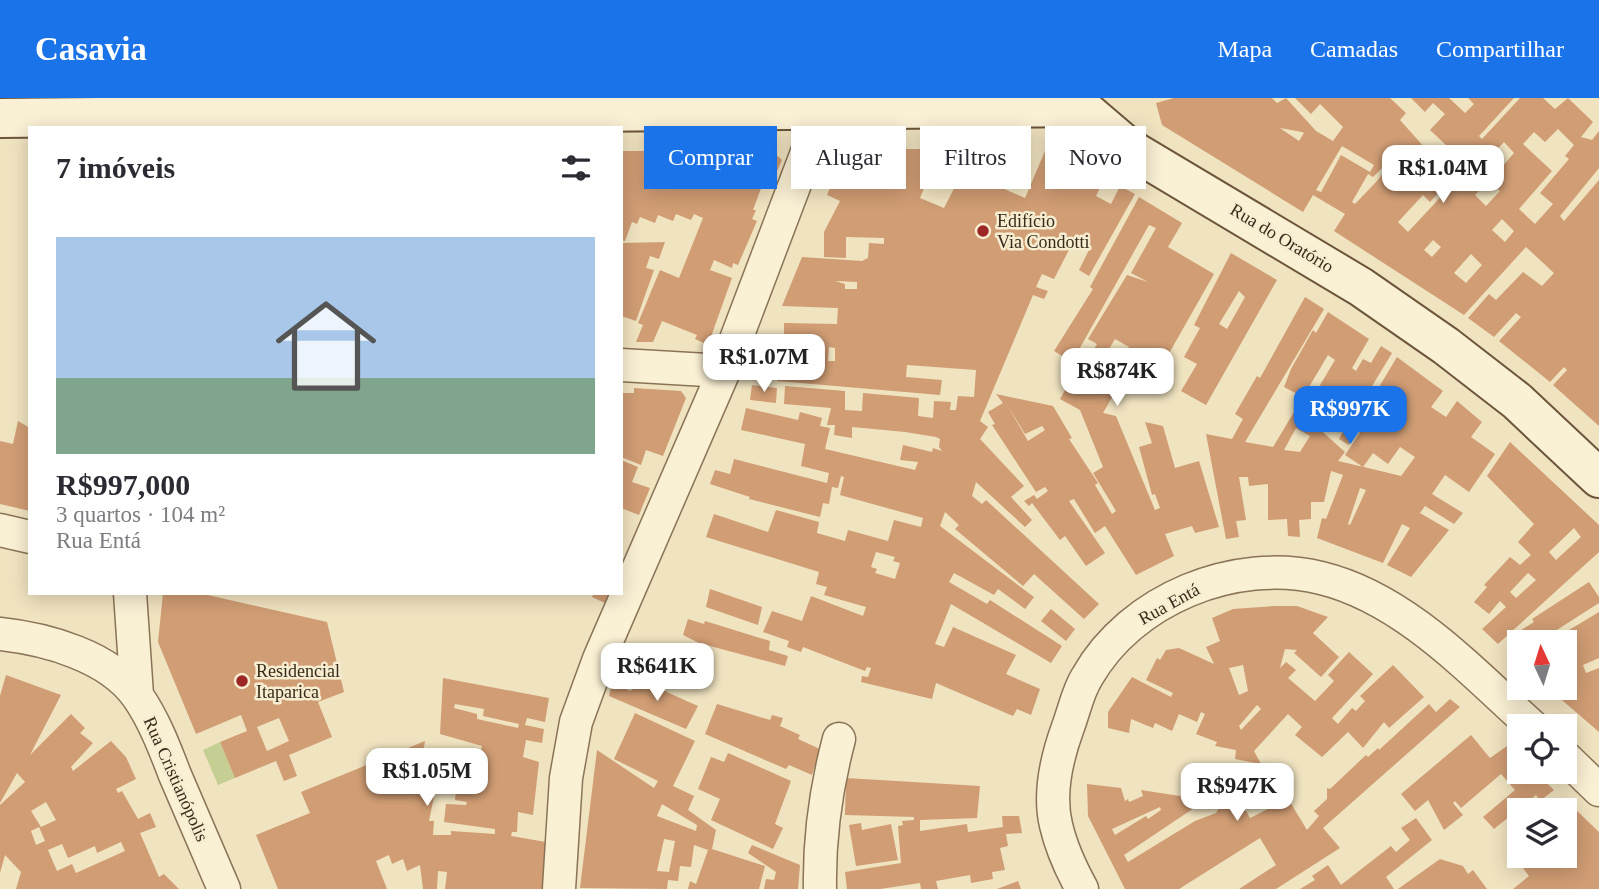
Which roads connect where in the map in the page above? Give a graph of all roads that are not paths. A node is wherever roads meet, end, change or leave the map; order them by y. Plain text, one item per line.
1 (1090, 101) edge
2 (578, 105) edge
3 (823, 110) junction
4 (401, 113) edge
5 (0, 118) edge
6 (623, 365) edge
7 (724, 371) junction
8 (1599, 478) edge
9 (0, 530) edge
10 (28, 537) edge
11 (130, 595) edge
12 (0, 634) edge
13 (137, 695) junction
14 (1518, 714) edge
15 (839, 739) dead end
16 (1577, 769) edge
17 (1599, 790) edge
18 (224, 889) edge
19 (559, 889) edge
20 (820, 889) edge
21 (1082, 889) edge

1 - 3 street, Rua do Oratório
1 - 8 street, Rua do Oratório
2 - 3 street, Rua do Oratório
2 - 4 street, Rua do Oratório
3 - 7 street
4 - 5 street, Rua do Oratório
6 - 7 street
7 - 19 street
9 - 10 street
11 - 13 street
12 - 13 street, Rua Cristianópolis
13 - 18 street, Rua Cristianópolis
14 - 21 street, Rua Entá
15 - 20 street
16 - 17 street

